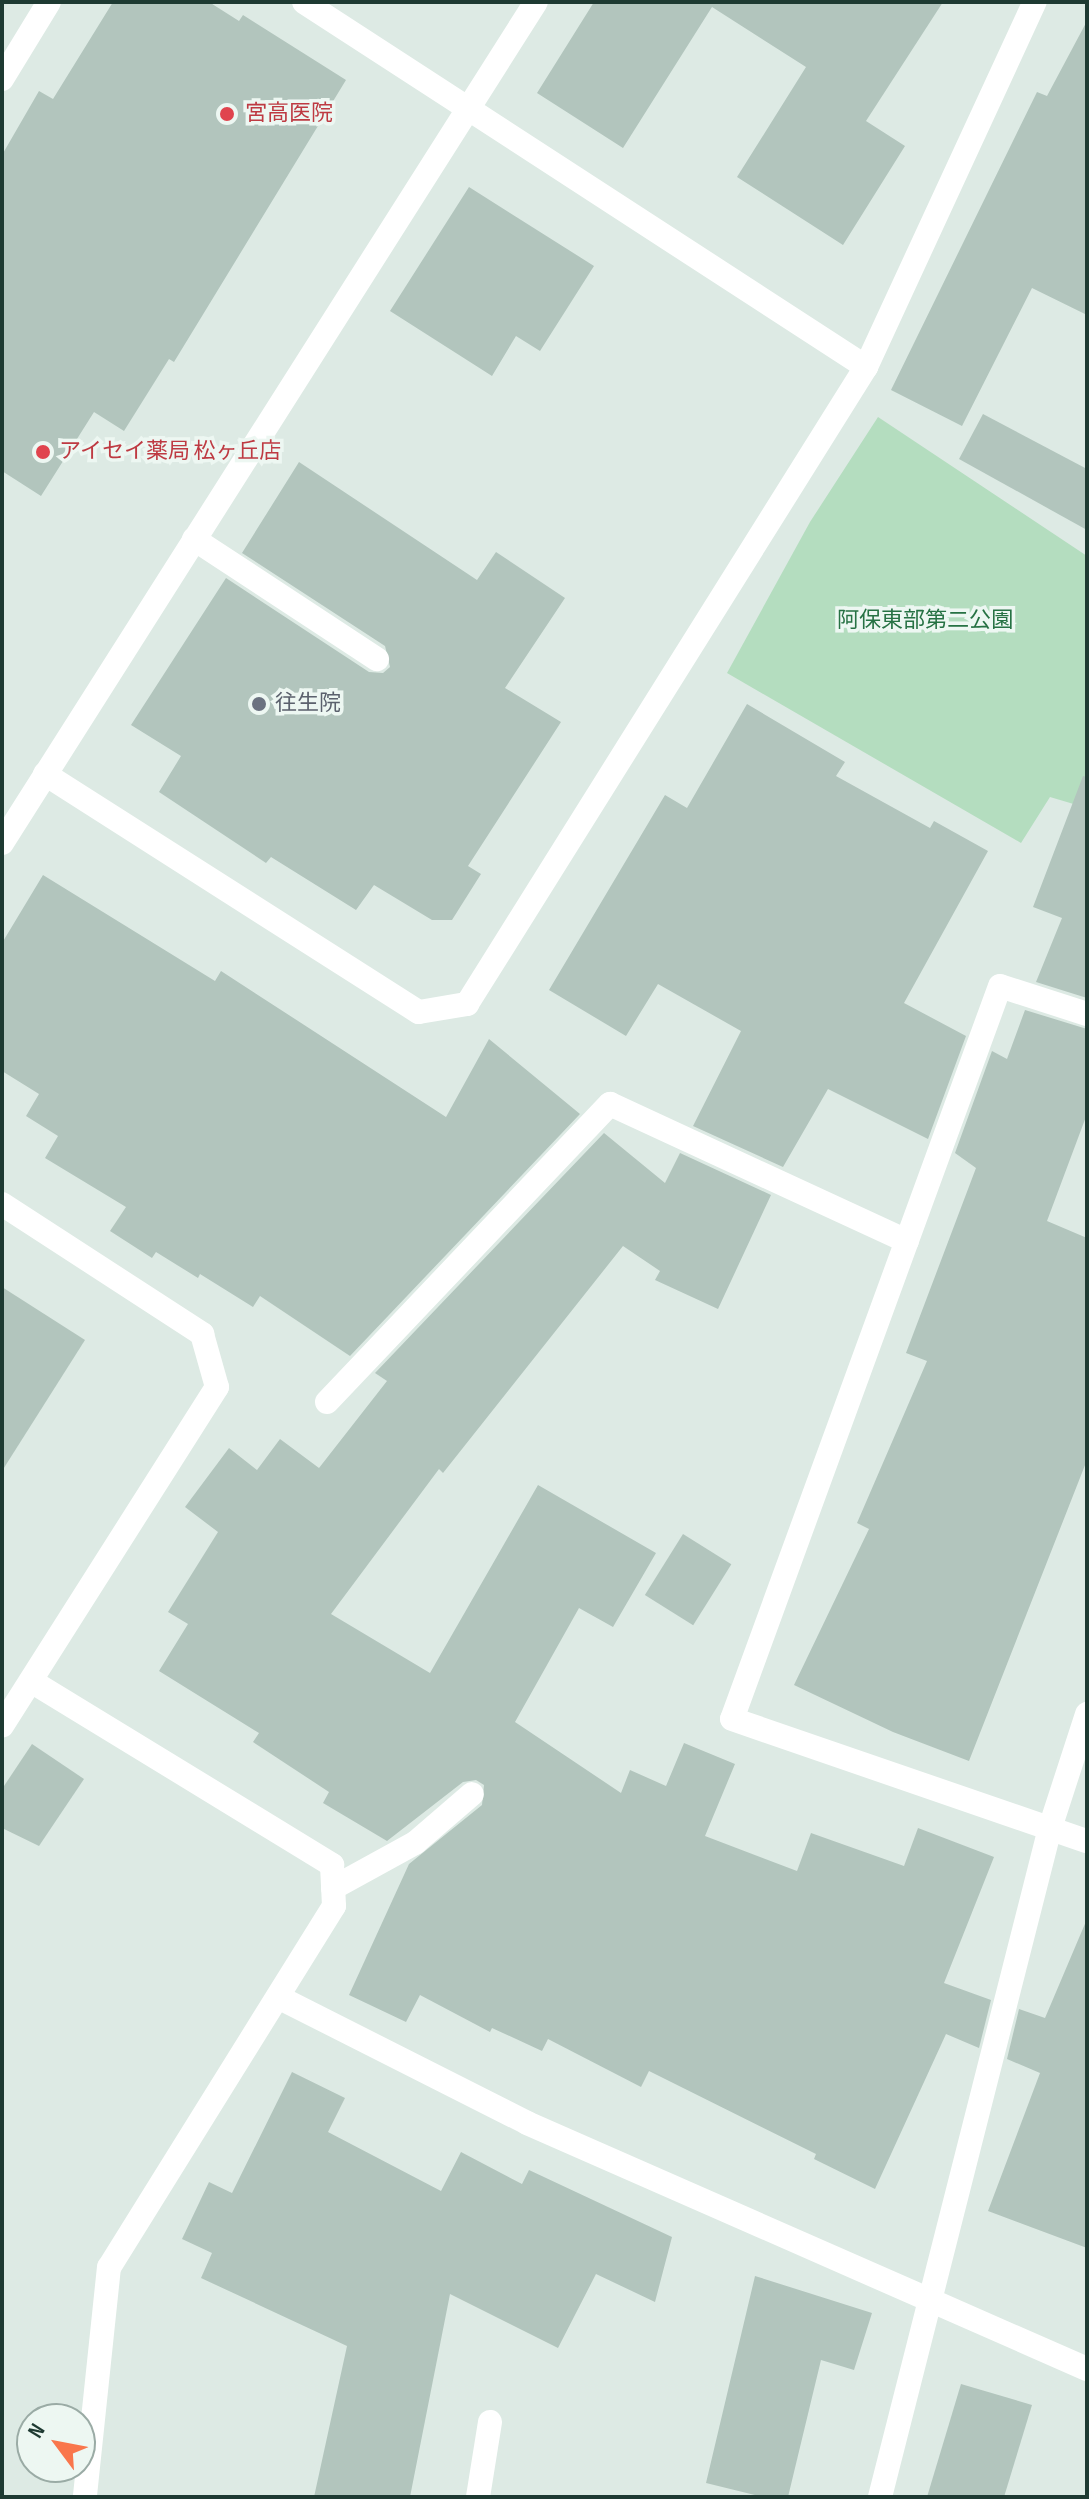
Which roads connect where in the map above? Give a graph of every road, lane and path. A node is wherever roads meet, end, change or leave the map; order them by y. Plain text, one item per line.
1 (49, 2) edge
2 (304, 2) edge
3 (536, 2) edge
4 (1035, 2) edge
5 (2, 79) edge
6 (467, 110) junction
7 (866, 367) junction
8 (194, 539) junction
9 (377, 659) dead end
10 (45, 774) junction
11 (2, 843) edge
12 (1087, 1014) edge
13 (2, 1204) edge
14 (907, 1241) junction
15 (327, 1402) dead end
16 (31, 1681) junction
17 (1087, 1714) edge
18 (2, 1726) edge
19 (472, 1794) dead end
20 (1050, 1828) junction
21 (1087, 1841) edge
22 (333, 1888) junction
23 (280, 1998) junction
24 (927, 2302) junction
25 (1087, 2369) edge
26 (490, 2422) dead end
27 (85, 2497) edge
28 (478, 2497) edge
29 (880, 2497) edge

1 - 5 street
2 - 6 street
3 - 6 street
4 - 7 street
6 - 7 street
6 - 8 street
7 - 10 street
8 - 9 street
8 - 10 street
10 - 11 street
12 - 14 street
13 - 16 street
14 - 15 street
14 - 20 street
16 - 18 street
16 - 22 street
17 - 20 street
19 - 22 street
20 - 21 street
20 - 24 street
22 - 23 street
23 - 24 street
23 - 27 street
24 - 25 street
24 - 29 street
26 - 28 street

